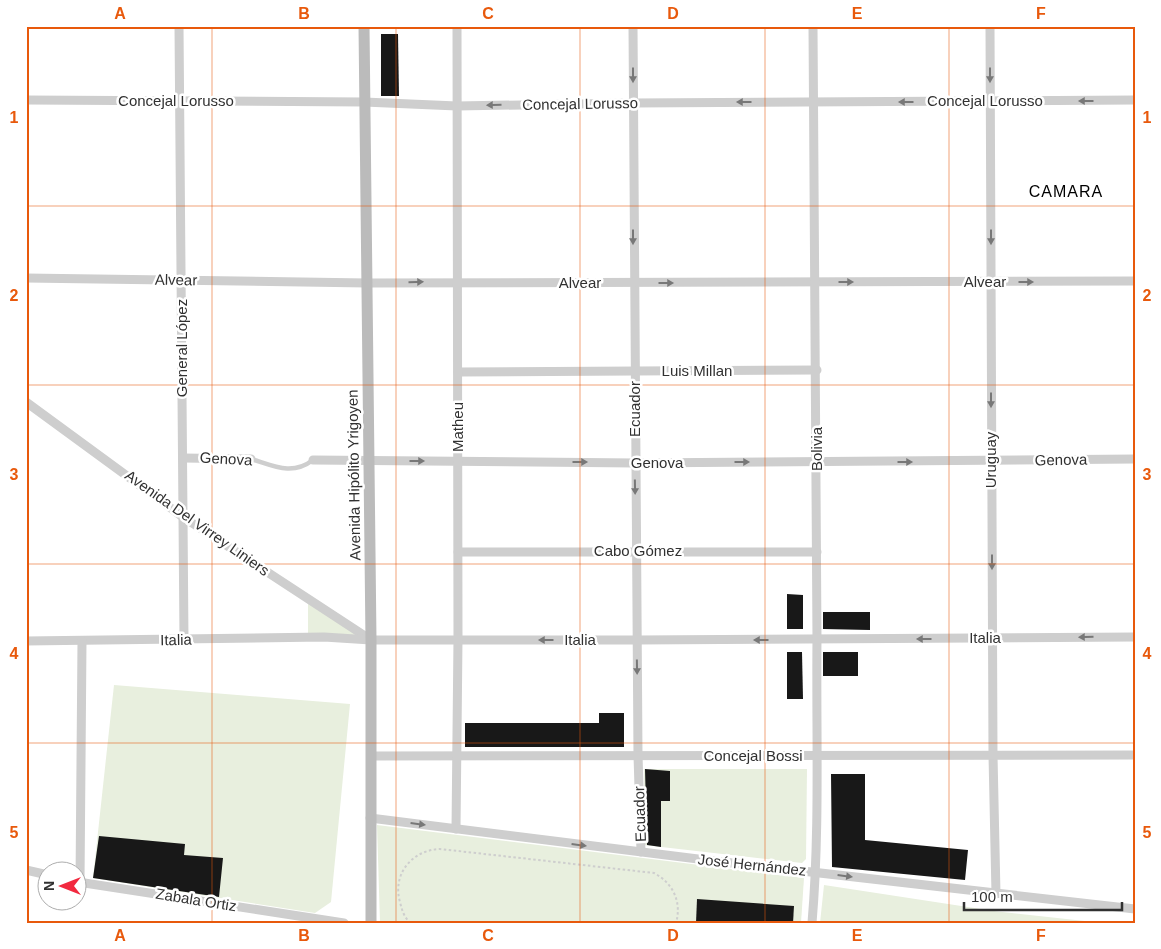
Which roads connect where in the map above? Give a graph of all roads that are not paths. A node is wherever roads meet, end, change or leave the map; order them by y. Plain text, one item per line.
1 (179, 26) edge
2 (364, 26) edge
3 (457, 26) edge
4 (633, 26) edge
5 (813, 26) edge
6 (990, 26) edge
7 (26, 100) edge
8 (1135, 100) edge
9 (990, 101) junction
10 (180, 102) junction
11 (364, 102) junction
12 (633, 102) junction
13 (814, 102) junction
14 (457, 106) junction
15 (26, 278) edge
16 (181, 280) junction
17 (458, 282) junction
18 (816, 282) junction
19 (992, 282) junction
20 (1135, 282) edge
21 (367, 283) junction
22 (633, 283) junction
23 (816, 370) junction
24 (634, 371) junction
25 (458, 372) junction
26 (26, 402) edge
27 (183, 458) junction
28 (251, 459) joint
29 (313, 460) joint
30 (1135, 460) edge
31 (369, 461) junction
32 (458, 461) junction
33 (991, 461) junction
34 (817, 462) junction
35 (635, 463) junction
36 (183, 517) junction
37 (636, 551) junction
38 (458, 552) junction
39 (817, 552) junction
40 (1135, 636) edge
41 (992, 638) junction
42 (458, 639) junction
43 (184, 640) junction
44 (370, 640) junction
45 (637, 640) junction
46 (816, 640) junction
47 (26, 641) edge
48 (82, 641) junction
49 (638, 755) junction
50 (993, 755) junction
51 (1135, 755) edge
52 (370, 756) junction
53 (457, 756) junction
54 (817, 756) junction
55 (370, 818) junction
56 (456, 829) junction
57 (641, 852) junction
58 (79, 862) edge
59 (816, 872) junction
60 (88, 884) edge
61 (996, 894) junction
62 (1135, 909) edge
63 (344, 923) edge
64 (371, 923) edge
65 (812, 923) edge

1 - 10 street, General López
2 - 11 main road, Avenida Hipólito Yrigoyen
3 - 14 street, Matheu
4 -> 12 street, Ecuador
5 - 13 street, Bolivia
6 -> 9 street, Uruguay
7 - 10 street, Concejal Lorusso
8 -> 9 street, Concejal Lorusso
9 -> 13 street, Concejal Lorusso
9 -> 19 street, Uruguay
10 - 11 street, Concejal Lorusso
10 - 16 street, General López
11 - 14 street, Concejal Lorusso
11 - 21 main road, Avenida Hipólito Yrigoyen
13 -> 12 street, Concejal Lorusso
12 -> 14 street, Concejal Lorusso
12 -> 22 street, Ecuador
13 - 18 street, Bolivia
14 - 17 street, Matheu
15 - 16 street, Alvear
16 - 21 street, Alvear
16 - 27 street, General López
21 -> 17 street, Alvear
17 - 22 street, Alvear
17 - 25 street, Matheu
18 -> 19 street, Alvear
22 -> 18 street, Alvear
18 - 23 street, Bolivia
19 -> 20 street, Alvear
19 -> 33 street, Uruguay
21 - 31 main road, Avenida Hipólito Yrigoyen
22 - 24 street, Ecuador
23 - 24 street, Luis Millan
23 - 34 street, Bolivia
24 - 25 street, Luis Millan
24 - 35 street, Ecuador
25 - 32 street, Matheu
26 - 36 street, Avenida Del Virrey Liniers
27 - 28 street, Genova
27 - 36 street, General López
28 - 29 lane, Genova
29 - 31 street, Genova
30 - 33 street, Genova
31 -> 32 street, Genova
31 - 44 main road, Avenida Hipólito Yrigoyen
32 -> 35 street, Genova
32 - 38 street, Matheu
34 -> 33 street, Genova
33 -> 41 street, Uruguay
35 -> 34 street, Genova
34 - 39 street, Bolivia
35 -> 37 street, Ecuador
36 - 43 street, General López
36 - 44 street, Avenida Del Virrey Liniers
37 - 38 street, Cabo Gómez
37 - 39 street, Cabo Gómez
37 - 45 street, Ecuador
38 - 42 street, Matheu
39 - 46 street, Bolivia
40 -> 41 street, Italia
41 -> 46 street, Italia
41 - 50 street, Uruguay
42 - 44 street, Italia
45 -> 42 street, Italia
42 - 53 street, Matheu
43 - 44 street, Italia
43 - 48 street, Italia
44 - 52 main road, Avenida Hipólito Yrigoyen
46 -> 45 street, Italia
45 -> 49 street, Ecuador
46 - 54 street, Bolivia
47 - 48 street, Italia
48 - 58 street
49 - 53 street, Concejal Bossi
49 - 54 street, Concejal Bossi
49 - 57 street, Ecuador
50 - 51 street, Concejal Bossi
50 - 54 street, Concejal Bossi
50 - 61 street, Uruguay
52 - 53 street, Concejal Bossi
52 - 55 main road, Avenida Hipólito Yrigoyen
53 - 56 street, Matheu
54 - 59 street, Bolivia
55 -> 56 street, José Hernández
55 - 64 main road, Avenida Hipólito Yrigoyen
56 -> 57 street, José Hernández
57 - 59 street, José Hernández
59 -> 61 street, José Hernández
59 - 65 street, Bolivia
60 - 63 street, Zabala Ortiz
61 - 62 street, José Hernández

